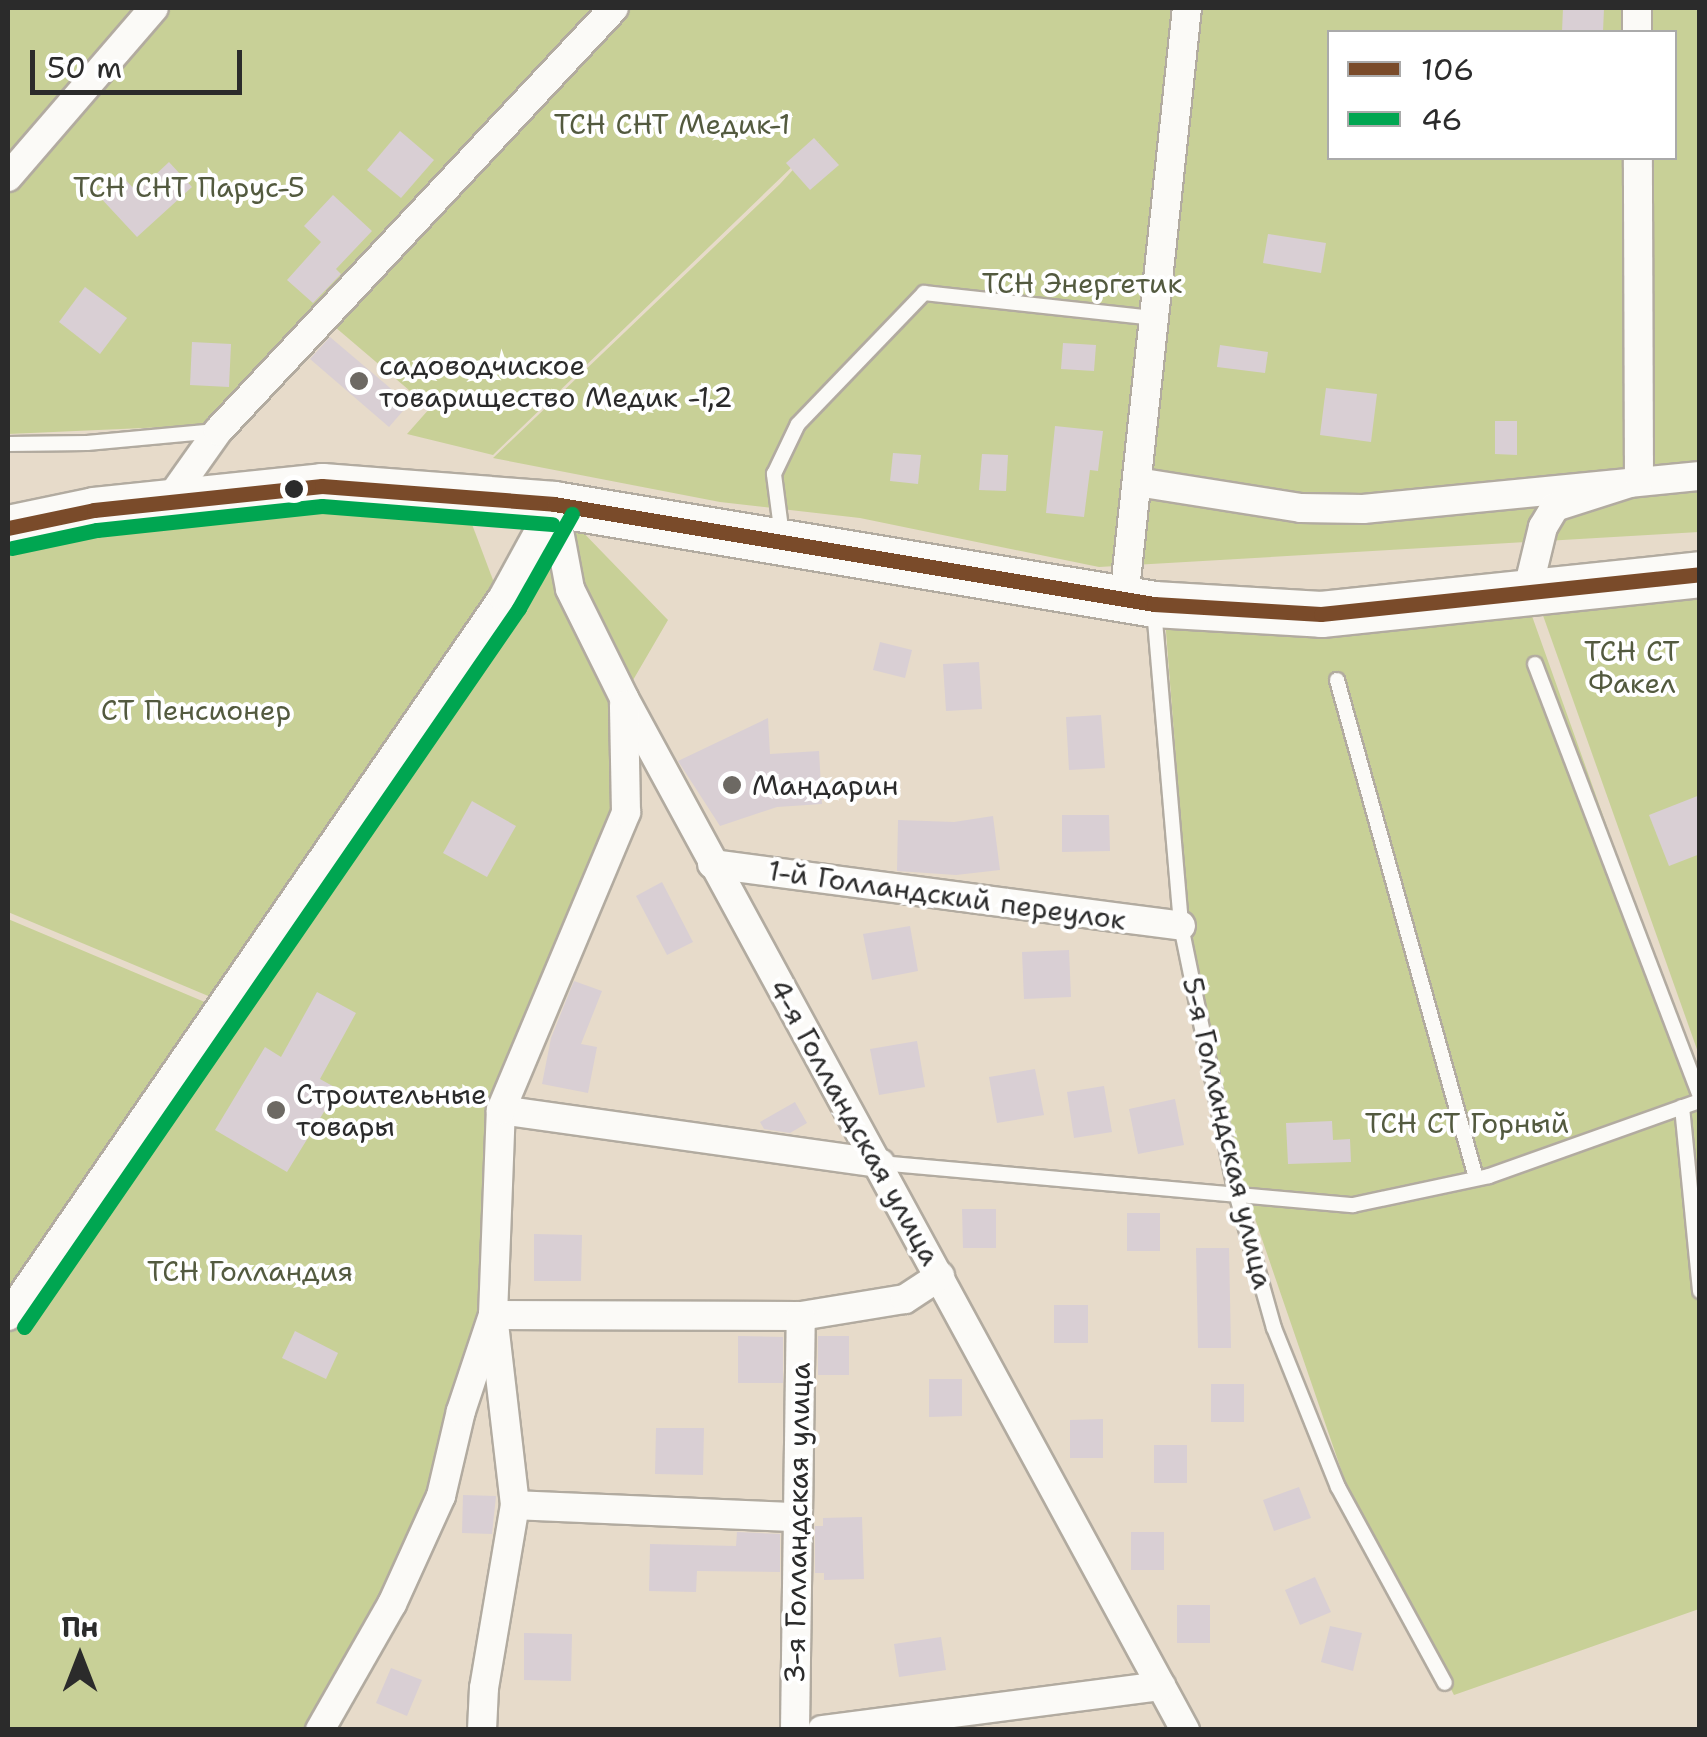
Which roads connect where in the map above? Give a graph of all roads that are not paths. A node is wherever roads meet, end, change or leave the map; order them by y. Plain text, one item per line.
1 (154, 8) edge
2 (614, 8) edge
3 (1187, 8) edge
4 (1638, 160) edge
5 (8, 178) edge
6 (1152, 318) junction
7 (218, 431) junction
8 (8, 444) edge
9 (1700, 476) edge
10 (1639, 480) junction
11 (1137, 482) junction
12 (167, 503) junction
13 (554, 504) junction
14 (8, 528) edge
15 (783, 542) junction
16 (1700, 574) edge
17 (1527, 593) junction
18 (1139, 601) junction
19 (1535, 664) dead end
20 (1337, 680) dead end
21 (624, 698) junction
22 (712, 864) junction
23 (1181, 926) junction
24 (1700, 1099) edge
25 (1682, 1108) junction
26 (501, 1110) junction
27 (880, 1163) junction
28 (1476, 1178) junction
29 (1236, 1193) junction
30 (940, 1276) junction
31 (1700, 1290) edge
32 (493, 1315) junction
33 (8, 1316) edge
34 (801, 1316) junction
35 (515, 1505) junction
36 (795, 1517) junction
37 (1445, 1683) dead end
38 (1161, 1686) junction
39 (320, 1730) edge
40 (482, 1730) edge
41 (794, 1730) edge
42 (822, 1730) edge
43 (1185, 1730) edge

1 - 5 street
2 - 7 street
3 - 6 street
4 - 10 street
6 - 11 street
6 - 15 lane
7 - 8 lane
7 - 12 street
9 - 10 street
10 - 11 street
10 - 17 street
11 - 18 street
12 - 13 main road
12 - 14 main road
13 - 15 main road
13 - 21 street, 4-я Голландская улица
13 - 33 street
15 - 18 main road
16 - 17 main road
17 - 18 main road
18 - 23 lane, 5-я Голландская улица
19 - 24 lane
20 - 28 lane
21 - 22 street, 4-я Голландская улица
21 - 26 street
22 - 23 street, 1-й Голландский переулок
22 - 27 street, 4-я Голландская улица
23 - 29 lane, 5-я Голландская улица
24 - 25 lane
25 - 28 lane
25 - 31 lane
26 - 27 street
26 - 32 street
27 - 29 lane
27 - 30 street, 4-я Голландская улица
28 - 29 lane
29 - 37 lane, 5-я Голландская улица
30 - 34 street
30 - 38 street, 4-я Голландская улица
32 - 34 street
32 - 35 street
32 - 39 street
34 - 36 street, 3-я Голландская улица
35 - 36 street
35 - 40 street
36 - 41 street, 3-я Голландская улица
38 - 42 street
38 - 43 street, 4-я Голландская улица

